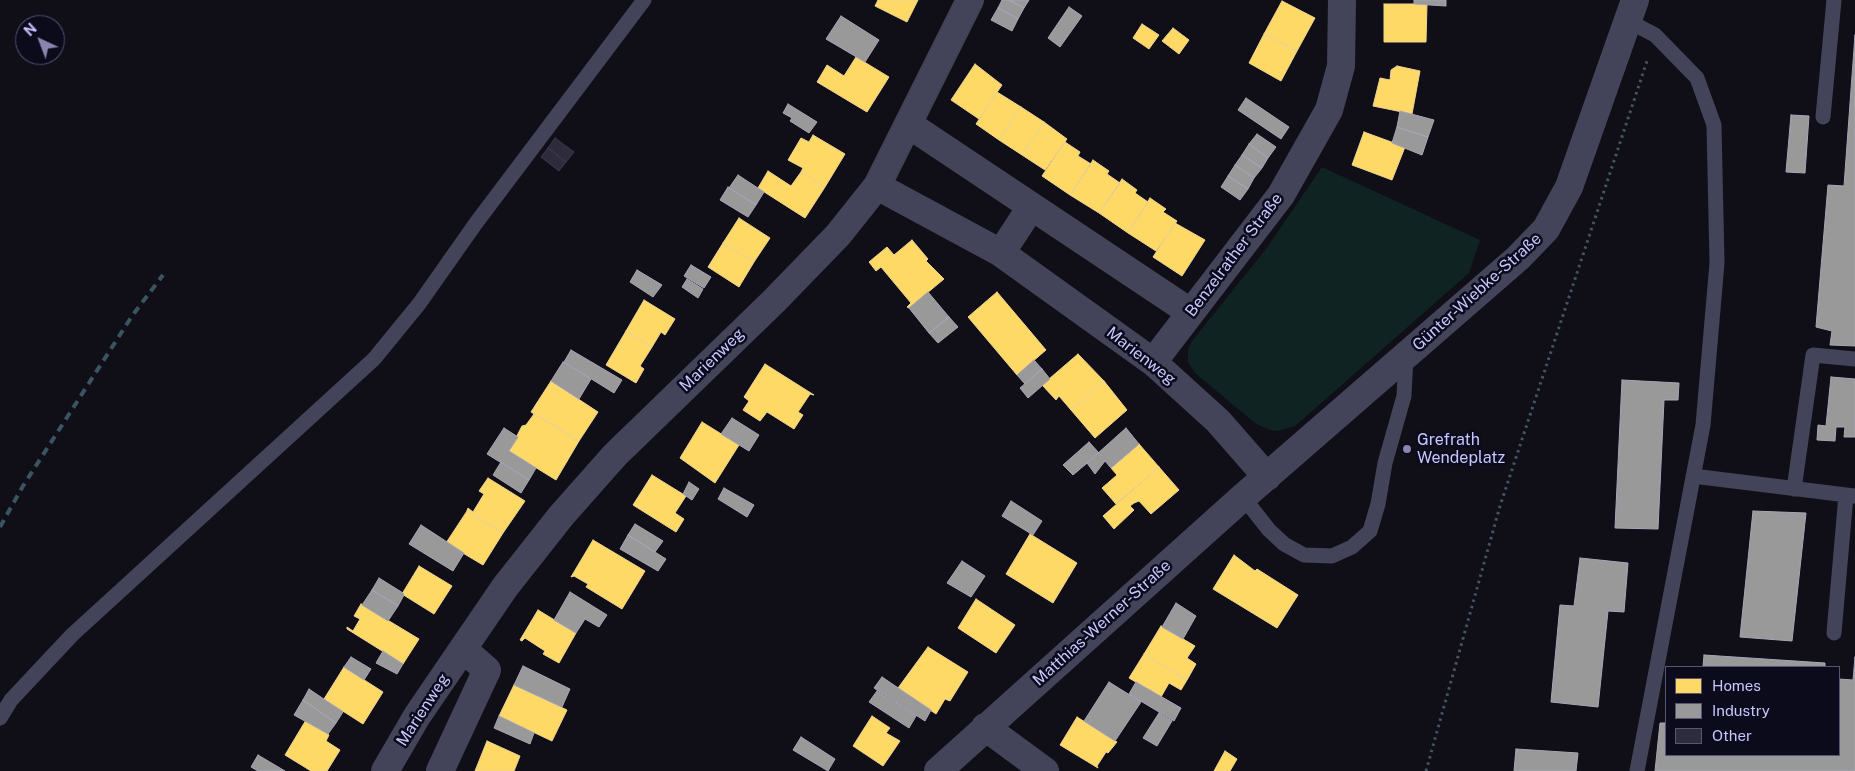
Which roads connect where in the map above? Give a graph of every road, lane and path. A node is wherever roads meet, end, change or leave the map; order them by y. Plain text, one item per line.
1 (644, 0) edge
2 (970, 0) edge
3 (1342, 0) edge
4 (1834, 0) edge
5 (1632, 10) edge
6 (1655, 35) junction
7 (1822, 117) dead end
8 (908, 124) junction
9 (877, 186) junction
10 (1031, 207) junction
11 (1001, 253) junction
12 (1190, 312) junction
13 (1406, 356) junction
14 (1855, 359) edge
15 (1153, 362) junction
16 (1693, 476) junction
17 (1267, 477) junction
18 (1794, 488) junction
19 (1851, 495) edge
20 (1243, 496) junction
21 (1834, 634) dead end
22 (463, 649) junction
23 (0, 718) edge
24 (985, 727) junction
25 (385, 771) edge
26 (440, 771) edge
27 (938, 771) edge
28 (1045, 771) edge
29 (1426, 771) edge
30 (1637, 771) edge

1 - 23 lane
2 - 8 street
3 - 12 street, Benzelrather Straße
4 - 7 lane
5 - 6 lane
5 - 13 street, Günter-Wiebke-Straße
6 - 16 lane
6 - 29 path
8 - 9 street
8 - 10 street
9 - 11 street, Marienweg
9 - 22 street, Marienweg
10 - 11 street
10 - 12 street
11 - 15 street, Marienweg
12 - 15 street, Benzelrather Straße
13 - 17 street, Günter-Wiebke-Straße
13 - 20 lane
14 - 18 lane
15 - 17 street, Marienweg
16 - 18 lane
16 - 30 lane
17 - 20 street, Matthias-Werner-Straße
18 - 19 lane
19 - 21 lane
20 - 24 street, Matthias-Werner-Straße
22 - 25 street, Marienweg
22 - 26 street
24 - 27 street, Matthias-Werner-Straße
24 - 28 street

